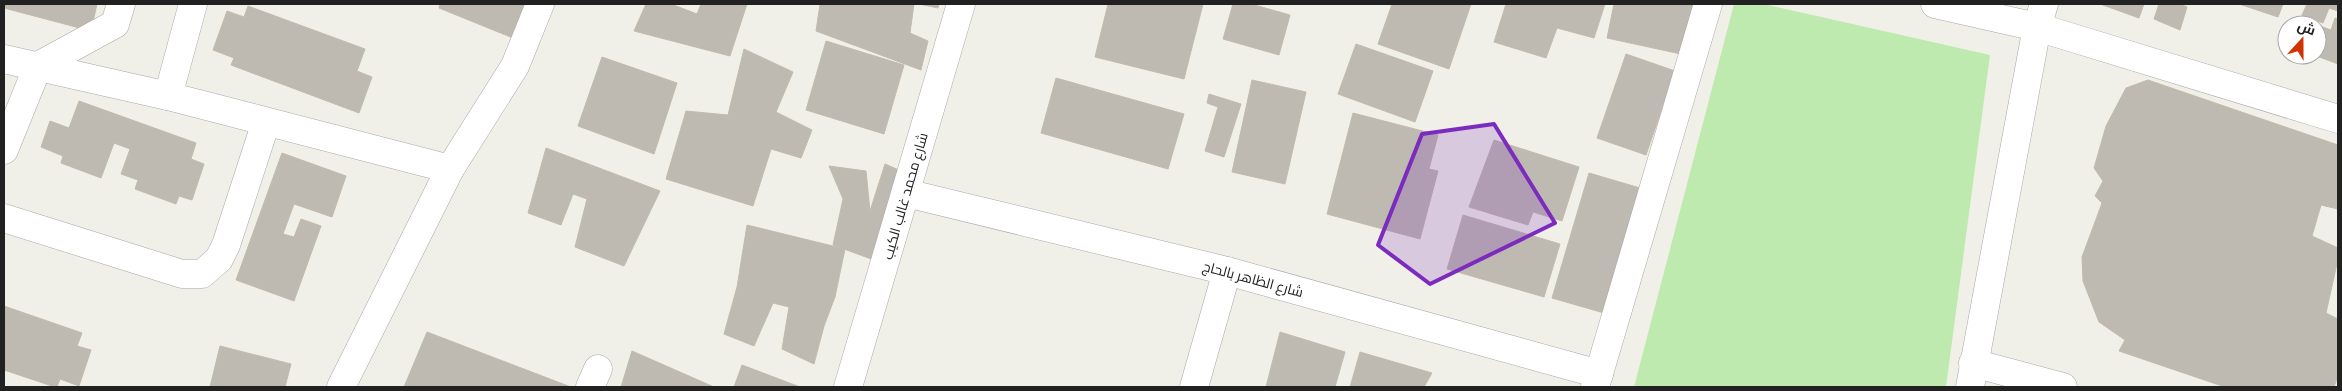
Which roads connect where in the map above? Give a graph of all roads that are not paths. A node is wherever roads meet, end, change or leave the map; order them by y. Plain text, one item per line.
1 (120, 4) edge
2 (192, 4) edge
3 (540, 4) edge
4 (961, 4) edge
5 (1708, 4) edge
6 (1935, 4) edge
7 (2041, 16) edge
8 (4, 59) edge
9 (38, 66) junction
10 (168, 96) junction
11 (2338, 119) edge
12 (266, 122) junction
13 (4, 149) edge
14 (450, 169) junction
15 (906, 193) junction
16 (4, 218) edge
17 (1227, 271) junction
18 (1971, 375) edge
19 (1597, 380) edge
20 (341, 387) edge
21 (848, 387) edge
22 (1194, 387) edge
23 (2063, 387) edge

1 - 9 street
2 - 10 street
3 - 14 street
4 - 15 street, شارع محمد غالب الكيب
5 - 19 street
6 - 7 street
7 - 11 street
7 - 18 street
8 - 9 street
9 - 10 street
9 - 13 street
10 - 12 street
12 - 14 street
12 - 16 street
14 - 20 street
15 - 17 street, شارع الظاهر بالحاج
15 - 21 street, شارع محمد غالب الكيب
17 - 19 street, شارع الظاهر بالحاج
17 - 22 street
18 - 23 street

